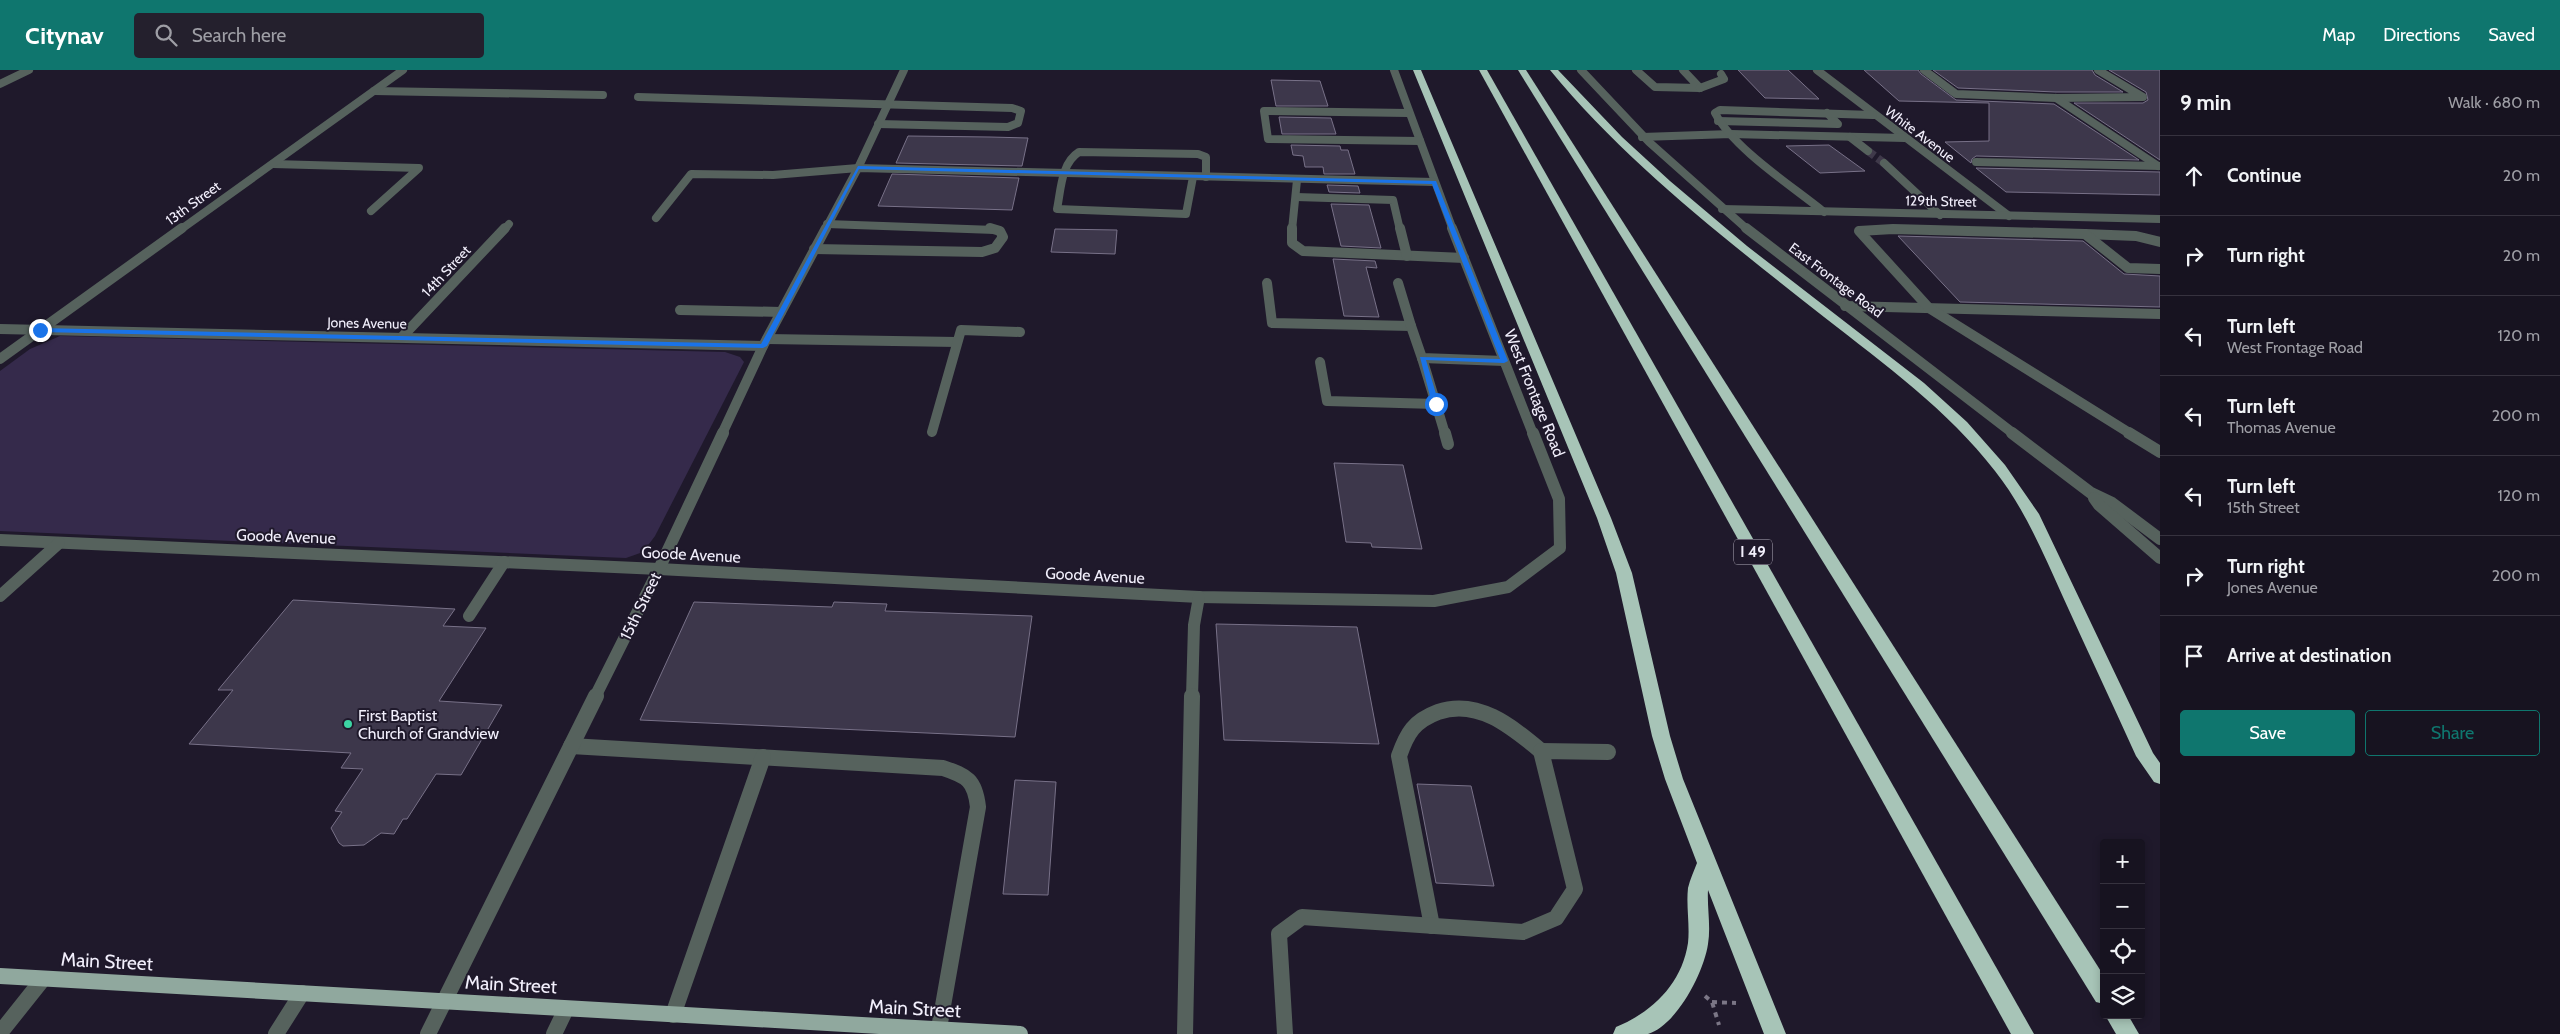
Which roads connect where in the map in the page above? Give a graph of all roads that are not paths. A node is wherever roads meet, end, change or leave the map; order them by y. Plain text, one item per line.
1 (29, 70) edge
2 (403, 70) edge
3 (904, 70) edge
4 (1394, 70) edge
5 (1417, 70) edge
6 (1483, 70) edge
7 (1522, 70) edge
8 (1554, 70) edge
9 (1581, 70) edge
10 (1636, 70) edge
11 (1682, 70) edge
12 (1817, 70) edge
13 (1924, 70) edge
14 (2098, 70) edge
15 (1721, 74) dead end
16 (0, 84) edge
17 (1700, 88) junction
18 (374, 91) junction
19 (603, 96) dead end
20 (638, 97) dead end
21 (2056, 98) junction
22 (888, 103) junction
23 (1408, 113) junction
24 (1827, 114) junction
25 (1873, 114) junction
26 (1718, 121) junction
27 (878, 124) junction
28 (1731, 134) junction
29 (1642, 137) junction
30 (1850, 137) junction
31 (1904, 138) junction
32 (1420, 141) junction
33 (1868, 151) tunnel mouth
34 (1976, 162) dead end
35 (1884, 163) tunnel mouth
36 (272, 164) junction
37 (2159, 166) edge
38 (858, 168) junction
39 (1064, 173) junction
40 (1193, 177) junction
41 (1206, 177) junction
42 (1297, 180) junction
43 (1434, 182) junction
44 (1296, 197) junction
45 (1722, 209) junction
46 (371, 210) dead end
47 (1824, 212) junction
48 (1940, 214) junction
49 (2009, 216) junction
50 (656, 218) dead end
51 (2110, 218) junction
52 (2160, 219) edge
53 (509, 224) dead end
54 (827, 224) junction
55 (2085, 234) junction
56 (2136, 236) junction
57 (2160, 242) edge
58 (814, 249) junction
59 (1407, 256) junction
60 (1464, 258) junction
61 (2160, 269) edge
62 (1267, 283) dead end
63 (1398, 283) dead end
64 (1845, 306) junction
65 (1929, 308) junction
66 (680, 310) dead end
67 (781, 312) junction
68 (2160, 314) edge
69 (1411, 326) junction
70 (0, 329) edge
71 (40, 330) junction
72 (1020, 332) dead end
73 (402, 337) junction
74 (765, 342) junction
75 (957, 342) junction
76 (1422, 358) junction
77 (0, 359) edge
78 (1504, 361) junction
79 (1320, 362) dead end
80 (1436, 404) junction
81 (932, 432) dead end
82 (1448, 444) dead end
83 (2160, 452) edge
84 (2091, 494) junction
85 (2160, 539) edge
86 (0, 540) edge
87 (59, 543) junction
88 (2160, 558) edge
89 (504, 562) junction
90 (659, 568) junction
91 (0, 596) edge
92 (1198, 597) junction
93 (1379, 599) joint
94 (469, 616) dead end
95 (571, 746) junction
96 (1541, 751) junction
97 (1608, 752) dead end
98 (762, 757) junction
99 (2160, 777) edge
100 (1707, 863) junction
101 (1432, 926) junction
102 (0, 976) edge
103 (43, 979) junction
104 (2100, 989) edge
105 (302, 993) junction
106 (444, 1002) junction
107 (566, 1009) junction
108 (673, 1015) junction
109 (2119, 1019) edge
110 (938, 1032) edge
111 (0, 1033) edge
112 (276, 1034) edge
113 (428, 1034) edge
114 (554, 1034) edge
115 (1020, 1034) edge
116 (1185, 1034) edge
117 (1285, 1034) edge
118 (1624, 1034) edge
119 (1775, 1034) edge
120 (2023, 1034) edge
121 (2128, 1034) edge

1 - 16 street
2 - 18 street, 13th Street
3 - 22 street, 15th Street
4 - 23 street, West Frontage Road
5 - 100 highway
6 - 120 highway, I 49
7 - 104 highway
8 - 99 highway
9 - 29 street, East Frontage Road
10 - 17 street
11 - 17 street
12 - 25 street, White Avenue
13 - 21 street
14 - 21 street
15 - 17 street
18 - 19 street
18 - 36 street, 13th Street
20 - 22 street
21 - 37 street
22 - 27 street, 15th Street
22 - 27 street
23 - 32 street, West Frontage Road
23 - 32 street
24 - 25 street
24 - 26 street
24 - 26 street
25 - 31 street, White Avenue
26 - 28 street
27 - 38 street, 15th Street
28 - 29 street
28 - 30 street
28 - 47 street
29 - 45 street, East Frontage Road
30 - 31 street
30 - 33 street
31 - 49 street, White Avenue
32 - 43 street, West Frontage Road
34 - 37 street
35 - 48 street
36 - 46 street
36 - 71 street, 13th Street
38 - 39 street
38 - 50 street
38 - 54 street, 15th Street
39 - 40 street
39 - 40 street
39 - 41 street
40 - 41 street
41 - 42 street
42 - 43 street
42 - 44 street
43 - 60 street, West Frontage Road
44 - 59 street
44 - 59 street
45 - 47 street, 129th Street
45 - 64 street, East Frontage Road
47 - 48 street, 129th Street
48 - 49 street, 129th Street
49 - 51 street, 129th Street
51 - 52 street, 129th Street
51 - 56 street
53 - 73 street, 14th Street
54 - 58 street, 15th Street
54 - 58 street
55 - 56 street
55 - 61 street
55 - 65 street
56 - 57 street
58 - 67 street, 15th Street
59 - 60 street
60 - 78 street, West Frontage Road
62 - 69 street
63 - 69 street
64 - 65 street
64 - 84 street, East Frontage Road
65 - 68 street
65 - 83 street
66 - 67 street
67 - 74 street, 15th Street
69 - 76 street
70 - 71 street, Jones Avenue
71 - 73 street, Jones Avenue
71 - 77 street, 13th Street
72 - 75 street
73 - 74 street, Jones Avenue
74 - 75 street, Jones Avenue
74 - 90 street, 15th Street
75 - 81 street
76 - 78 street
76 - 80 street
78 - 93 street, West Frontage Road
79 - 80 street
80 - 82 street
84 - 85 street, East Frontage Road
84 - 88 street, East Frontage Road
86 - 87 street, Goode Avenue
87 - 89 street, Goode Avenue
87 - 91 street
89 - 90 street, Goode Avenue
89 - 94 street
90 - 92 street, Goode Avenue
90 - 95 street, 15th Street
92 - 93 street, Goode Avenue
92 - 116 street
95 - 98 street
95 - 106 street, 15th Street
96 - 97 street
96 - 101 street
96 - 101 street
98 - 108 street
98 - 110 street
100 - 118 highway
100 - 119 highway
101 - 117 street
102 - 103 main road, Main Street
103 - 105 main road, Main Street
103 - 111 street
105 - 106 main road, Main Street
105 - 112 street
106 - 107 main road, Main Street
106 - 113 street, 15th Street
107 - 108 main road, Main Street
107 - 114 street
108 - 110 main road, Main Street
109 - 121 highway
110 - 115 main road, Main Street

